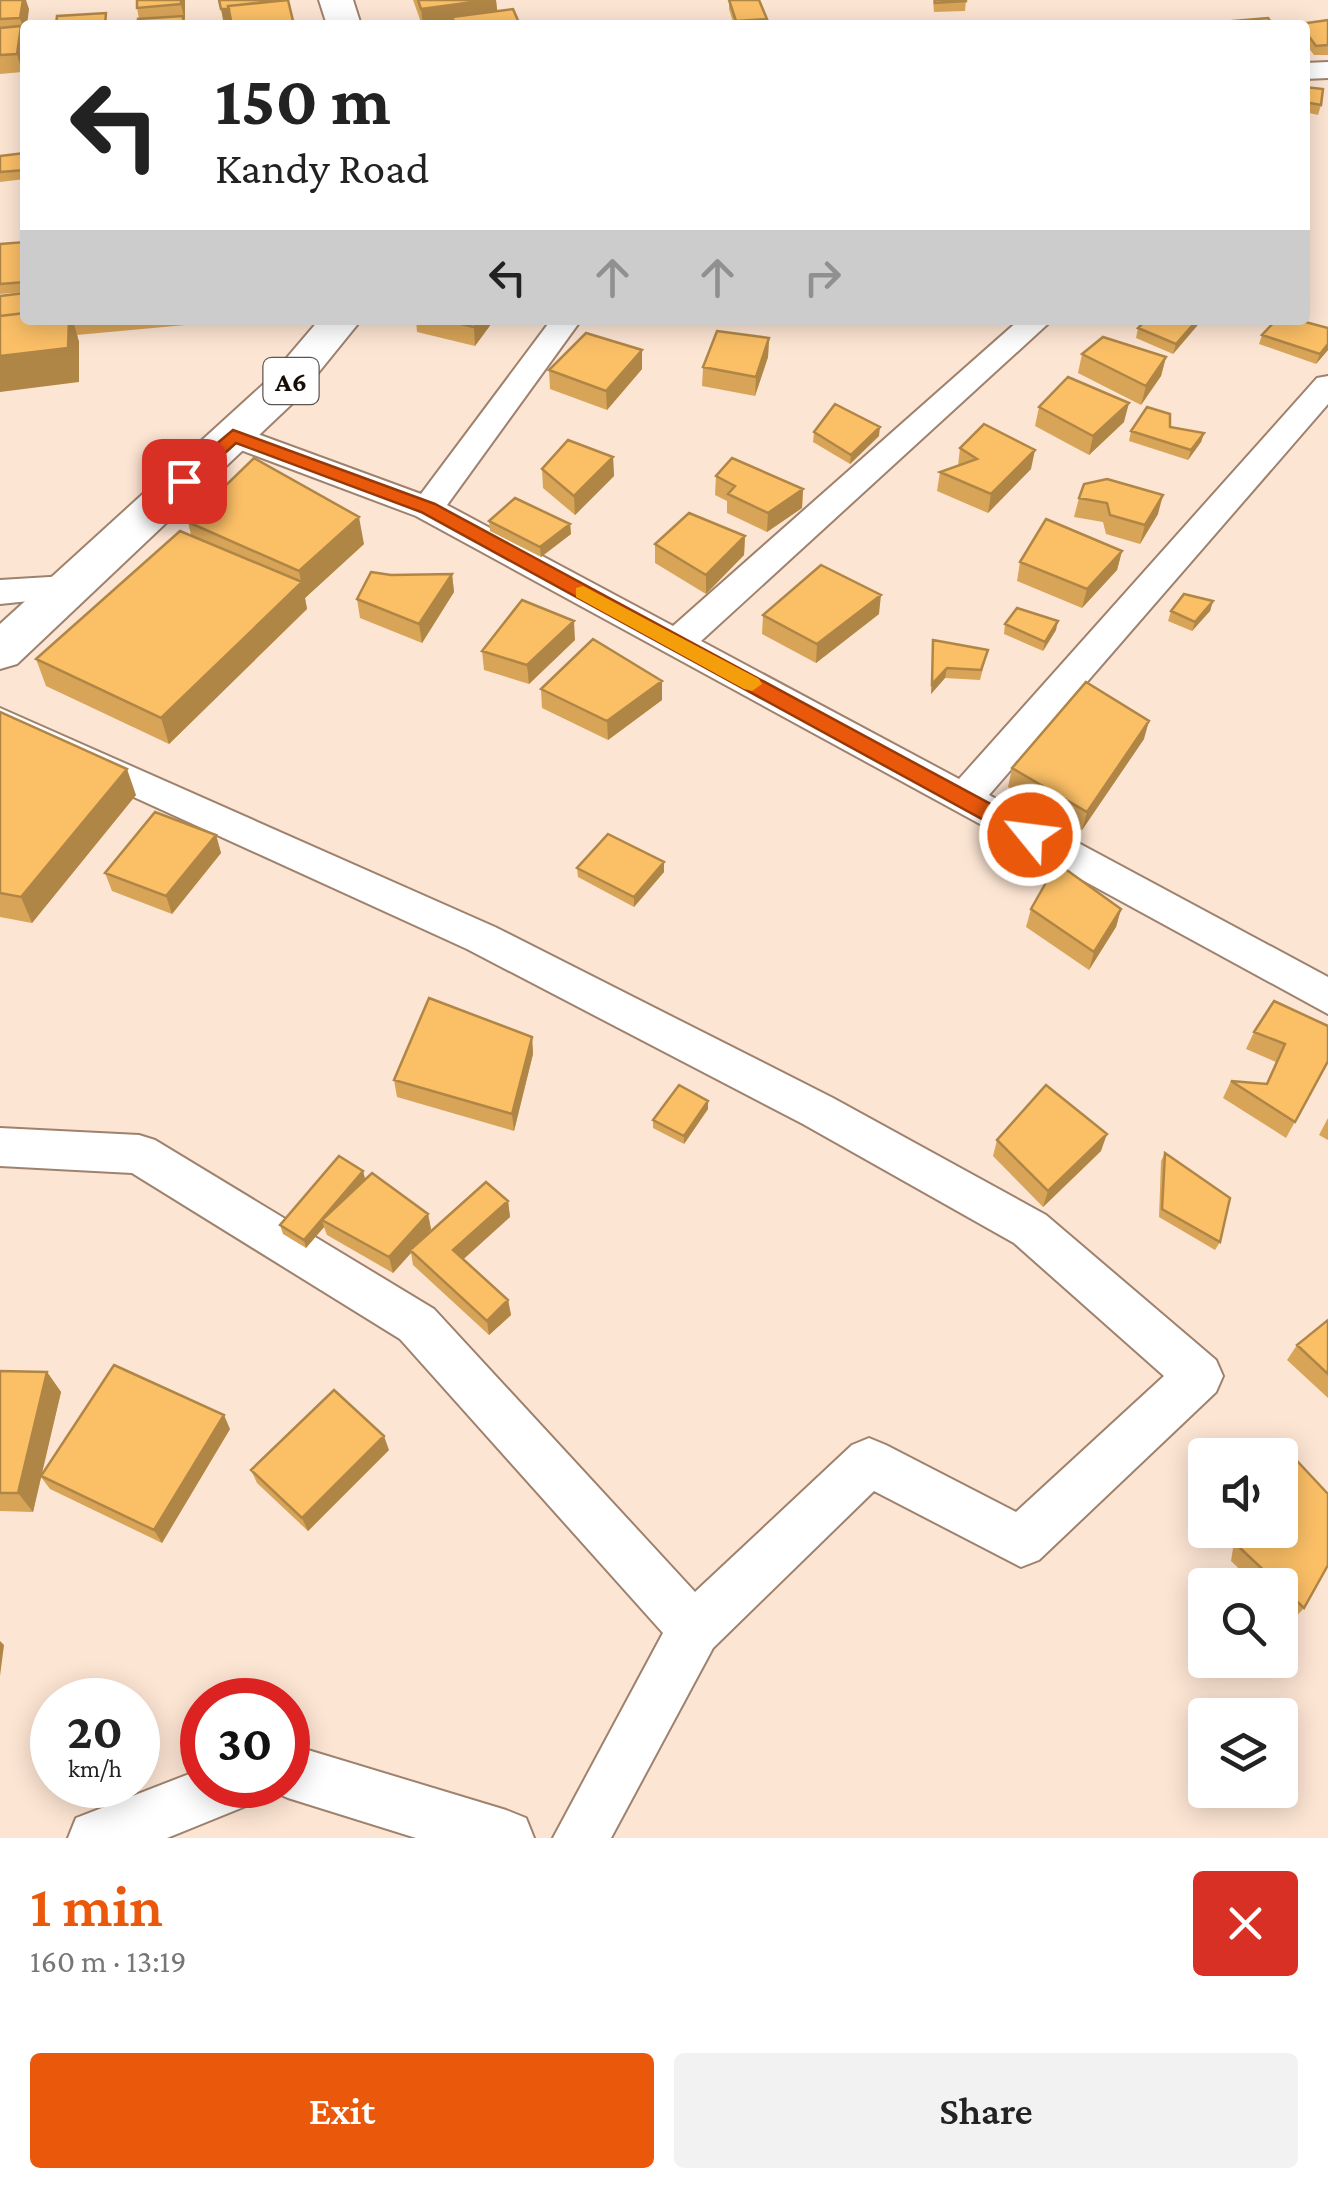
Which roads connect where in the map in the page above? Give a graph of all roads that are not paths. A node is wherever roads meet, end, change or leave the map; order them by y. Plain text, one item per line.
1 (337, 325) edge
2 (562, 325) edge
3 (1032, 325) edge
4 (1325, 394) edge
5 (233, 436) junction
6 (428, 508) junction
7 (66, 588) junction
8 (0, 592) edge
9 (676, 643) junction
10 (0, 652) edge
11 (0, 721) edge
12 (963, 799) junction
13 (1328, 997) edge
14 (0, 1147) edge
15 (694, 1629) junction
16 (310, 1778) edge
17 (180, 1805) edge
18 (96, 1838) edge
19 (506, 1838) edge
20 (581, 1838) edge

1 - 5 highway, A6
2 - 6 street
3 - 9 street
4 - 12 street
5 - 6 street
5 - 7 highway, A6
6 - 9 street
7 - 8 street
7 - 10 highway, A6
9 - 12 street
11 - 15 street
12 - 13 street
14 - 15 street
15 - 20 street
16 - 19 street
17 - 18 street

